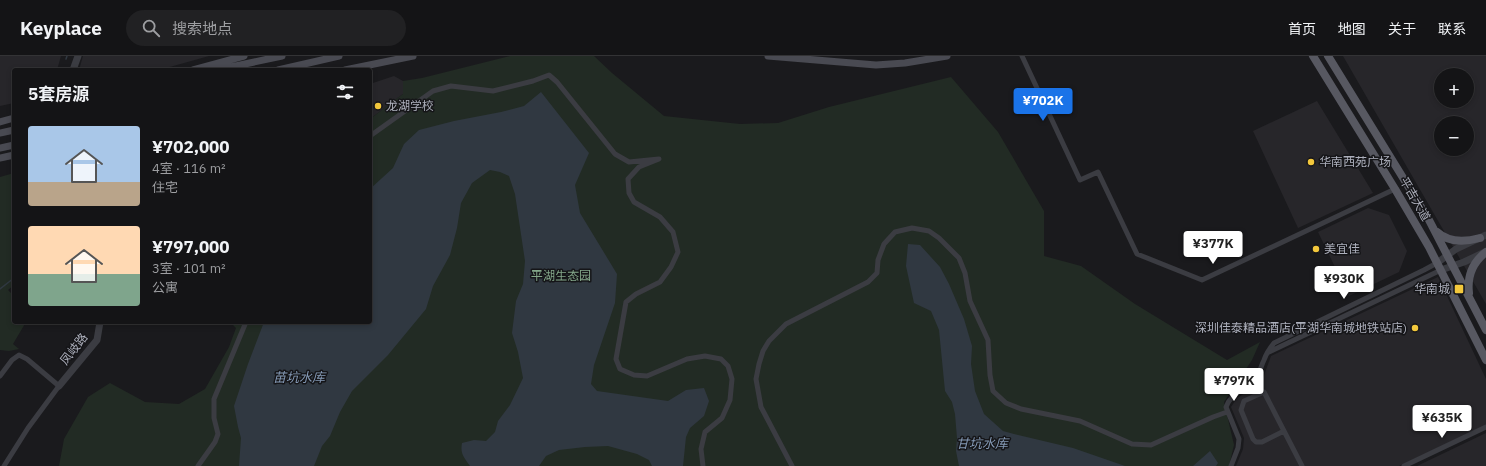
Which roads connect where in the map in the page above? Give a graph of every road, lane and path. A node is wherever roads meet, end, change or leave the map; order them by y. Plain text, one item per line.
1 (244, 56) edge
2 (282, 56) edge
3 (339, 56) edge
4 (413, 56) edge
5 (768, 56) edge
6 (947, 56) edge
7 (1022, 56) edge
8 (1313, 56) edge
9 (1328, 56) edge
10 (77, 59) edge
11 (70, 68) edge
12 (200, 68) edge
13 (226, 68) edge
14 (287, 68) edge
15 (354, 68) edge
16 (12, 117) edge
17 (0, 118) edge
18 (12, 118) edge
19 (0, 122) edge
20 (12, 130) edge
21 (0, 133) edge
22 (372, 135) edge
23 (12, 145) edge
24 (0, 148) edge
25 (12, 155) edge
26 (0, 158) edge
27 (1395, 189) junction
28 (1435, 231) junction
29 (1483, 236) edge
30 (1486, 252) edge
31 (1448, 255) junction
32 (1439, 266) junction
33 (1454, 266) junction
34 (1472, 301) junction
35 (100, 324) edge
36 (246, 324) edge
37 (1485, 327) edge
38 (1268, 353) junction
39 (1486, 360) edge
40 (0, 376) edge
41 (59, 386) junction
42 (1227, 412) junction
43 (1486, 427) edge
44 (1284, 431) junction
45 (4, 466) edge
46 (198, 466) edge
47 (703, 466) edge
48 (792, 466) edge
49 (1232, 466) edge
50 (1302, 466) edge
51 (1404, 466) edge

1 - 12 main road
2 - 13 main road
3 - 14 main road
4 - 15 main road
5 - 6 main road
7 - 27 street
8 - 27 main road, 平吉大道
9 - 28 main road, 平吉大道
10 - 11 street
16 - 17 main road
18 - 19 main road
20 - 21 main road
22 - 47 street
23 - 24 main road
25 - 26 main road
27 - 32 main road, 平吉大道
28 - 29 main road
28 - 31 main road, 平吉大道
29 - 31 street
30 - 33 street
30 - 34 main road
31 - 32 street
31 - 33 main road, 平吉大道
32 - 33 street
32 - 38 street
32 - 38 street
32 - 39 main road, 平吉大道
33 - 34 main road, 平吉大道
34 - 37 main road, 平吉大道
35 - 41 street, 凤岐路
36 - 46 street
38 - 42 street
40 - 41 street
41 - 45 street
42 - 48 street
42 - 49 street
43 - 51 street
44 - 44 street
44 - 50 street

